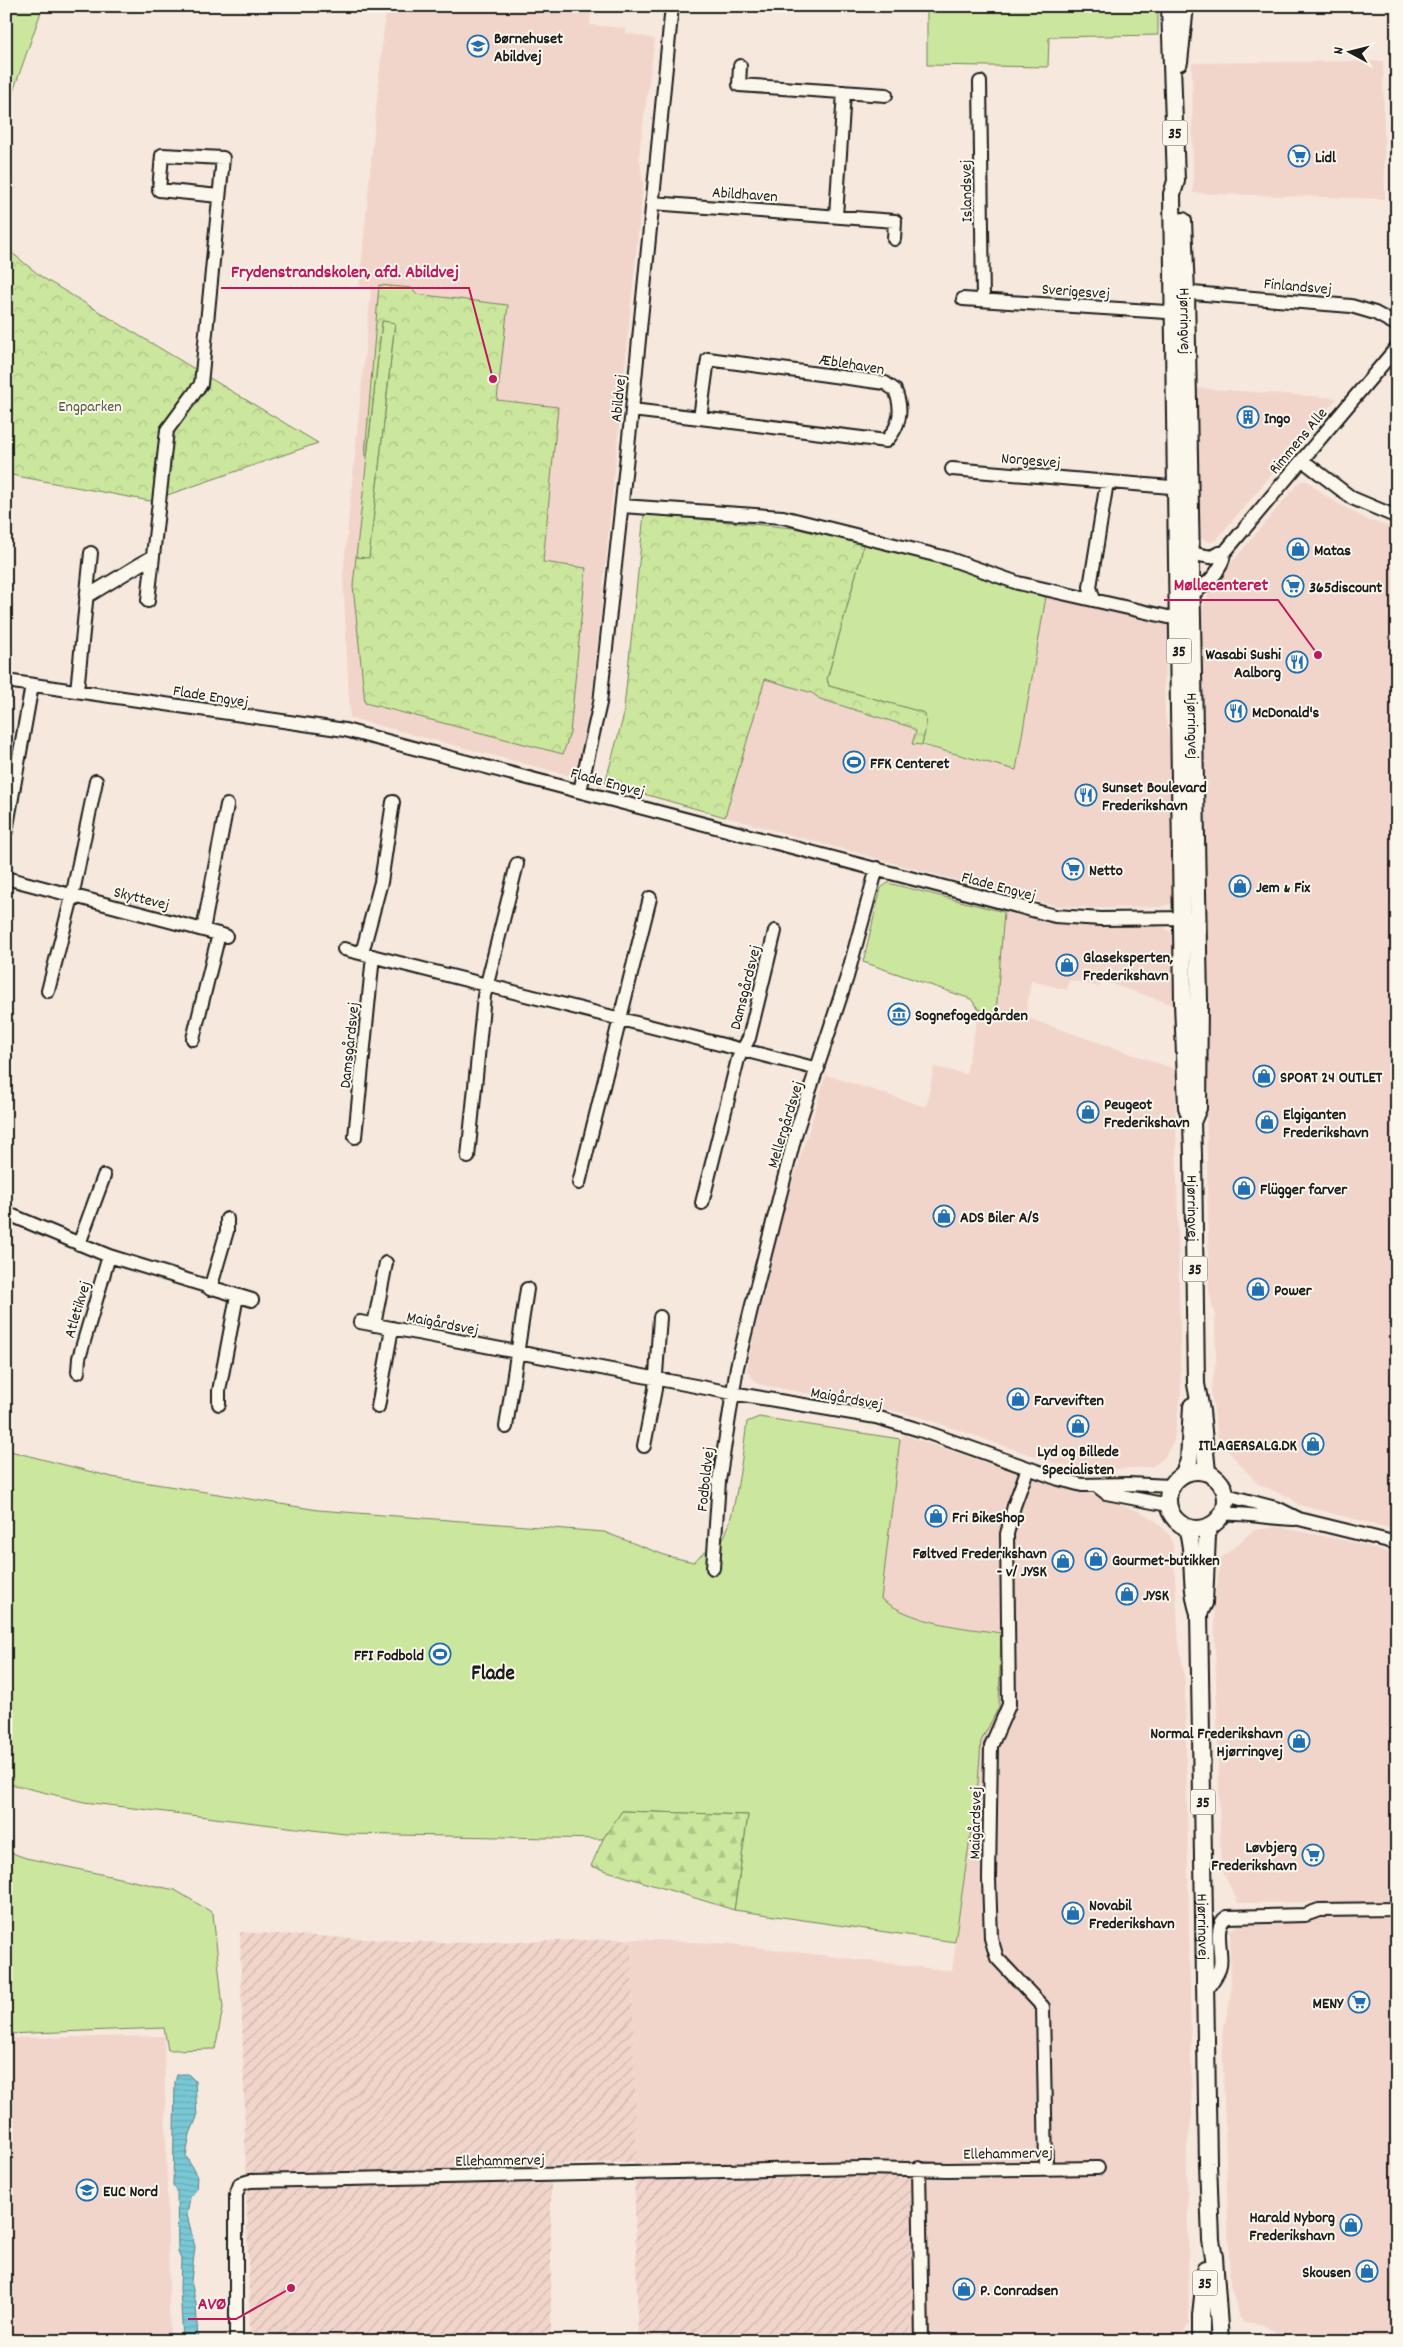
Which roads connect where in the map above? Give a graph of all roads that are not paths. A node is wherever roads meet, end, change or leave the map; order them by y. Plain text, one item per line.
1 (672, 6) edge
2 (1170, 6) edge
3 (1185, 6) edge
4 (740, 66) dead end
5 (980, 82) dead end
6 (1174, 86) junction
7 (844, 92) junction
8 (886, 94) dead end
9 (219, 196) junction
10 (652, 204) junction
11 (836, 216) junction
12 (894, 239) dead end
13 (1192, 293) dead end
14 (963, 299) dead end
15 (982, 300) junction
16 (1180, 313) junction
17 (1397, 325) edge
18 (1397, 347) edge
19 (632, 410) junction
20 (700, 418) junction
21 (1302, 460) junction
22 (952, 469) dead end
23 (1107, 482) junction
24 (1183, 488) junction
25 (622, 506) junction
26 (1397, 517) edge
27 (1184, 552) junction
28 (91, 553) dead end
29 (1224, 553) junction
30 (152, 558) junction
31 (1185, 594) junction
32 (86, 597) junction
33 (1094, 600) junction
34 (148, 601) dead end
35 (1186, 618) junction
36 (6, 681) edge
37 (32, 685) junction
38 (77, 691) junction
39 (96, 781) dead end
40 (580, 791) junction
41 (393, 802) dead end
42 (227, 805) dead end
43 (6, 831) edge
44 (517, 864) dead end
45 (877, 868) junction
46 (6, 878) edge
47 (72, 896) junction
48 (650, 898) dead end
49 (1190, 918) junction
50 (203, 930) junction
51 (775, 931) dead end
52 (344, 949) dead end
53 (368, 955) junction
54 (487, 984) junction
55 (48, 991) dead end
56 (620, 1019) junction
57 (193, 1039) dead end
58 (743, 1050) junction
59 (818, 1069) junction
60 (355, 1138) dead end
61 (468, 1157) dead end
62 (104, 1176) dead end
63 (579, 1183) dead end
64 (702, 1203) dead end
65 (6, 1213) edge
66 (227, 1219) dead end
67 (79, 1244) junction
68 (109, 1256) junction
69 (386, 1263) dead end
70 (210, 1289) junction
71 (527, 1289) dead end
72 (237, 1296) junction
73 (252, 1300) dead end
74 (660, 1317) dead end
75 (360, 1322) dead end
76 (374, 1325) junction
77 (392, 1328) junction
78 (518, 1352) junction
79 (78, 1372) dead end
80 (655, 1378) junction
81 (1196, 1384) junction
82 (732, 1393) junction
83 (219, 1404) dead end
84 (378, 1407) dead end
85 (506, 1427) dead end
86 (644, 1446) dead end
87 (1028, 1468) junction
88 (1206, 1472) junction
89 (1184, 1473) junction
90 (1097, 1486) junction
91 (1171, 1486) junction
92 (1226, 1495) junction
93 (1168, 1505) junction
94 (1223, 1514) junction
95 (1299, 1518) junction
96 (1210, 1526) junction
97 (1187, 1528) junction
98 (1397, 1543) edge
99 (713, 1568) dead end
100 (1199, 1613) junction
101 (1397, 1909) edge
102 (1206, 1990) junction
103 (1046, 2167) junction
104 (919, 2168) junction
105 (1098, 2168) dead end
106 (1211, 2240) junction
107 (236, 2341) edge
108 (922, 2341) edge
109 (1201, 2341) edge
110 (1220, 2341) edge

1 - 10 street, Abildvej
2 - 6 main road, Hjørringvej / 35
3 - 6 main road, Hjørringvej / 35
4 - 7 street
5 - 15 street, Islandsvej
6 - 16 main road, Hjørringvej / 35
7 - 8 street
7 - 11 street
9 - 9 street
9 - 30 street
10 - 11 street, Abildhaven
10 - 19 street, Abildvej
11 - 12 street, Abildhaven
13 - 17 street, Finlandsvej
14 - 15 street, Sverigesvej
15 - 16 street, Sverigesvej
16 - 24 main road, Hjørringvej / 35
18 - 21 street, Rimmens Alle
19 - 20 street, Æblehaven
19 - 25 street, Abildvej
20 - 20 street, Æblehaven
21 - 26 street
21 - 29 street, Rimmens Alle
22 - 23 street, Norgesvej
23 - 24 street, Norgesvej
23 - 33 street
24 - 27 main road, Hjørringvej / 35
25 - 33 street
25 - 40 street, Abildvej
27 - 29 street
27 - 31 main road, Hjørringvej / 35
28 - 32 street
29 - 31 street, Rimmens Alle
30 - 32 street
30 - 34 street
31 - 35 main road, Hjørringvej / 35
32 - 38 street
33 - 35 street
35 - 49 main road, Hjørringvej / 35
36 - 37 street, Flade Engvej
37 - 38 street, Flade Engvej
37 - 43 street
38 - 40 street, Flade Engvej
39 - 47 street
40 - 45 street, Flade Engvej
41 - 53 street, Damsgårdsvej
42 - 50 street
44 - 54 street
45 - 49 street, Flade Engvej
45 - 59 street, Mellergårdsvej
46 - 47 street, Skyttevej
47 - 50 street, Skyttevej
47 - 55 street
48 - 56 street
49 - 81 main road, Hjørringvej / 35
50 - 57 street, Skyttevej
51 - 58 street, Damsgårdsvej
52 - 53 street, Damsgårdsvej
53 - 54 street, Damsgårdsvej
53 - 60 street, Damsgårdsvej
54 - 56 street, Damsgårdsvej
54 - 61 street
56 - 58 street, Damsgårdsvej
56 - 63 street
58 - 59 street, Damsgårdsvej
58 - 64 street, Damsgårdsvej
59 - 82 street, Mellergårdsvej
62 - 67 street
65 - 67 street
66 - 70 street
67 - 68 street
68 - 70 street
68 - 79 street, Atletikvej
69 - 76 street
70 - 72 street
71 - 78 street
72 - 73 street
72 - 83 street
74 - 80 street
75 - 76 street, Maigårdsvej
76 - 77 street, Maigårdsvej
77 - 78 street, Maigårdsvej
77 - 84 street, Maigårdsvej
78 - 80 street, Maigårdsvej
78 - 85 street
80 - 82 street, Maigårdsvej
80 - 86 street
81 - 88 main road, Hjørringvej / 35
81 - 89 main road, Hjørringvej / 35
82 - 87 street, Maigårdsvej
82 - 99 street, Fodboldvej
87 - 90 street, Maigårdsvej
87 - 103 street, Maigårdsvej
88 - 89 main road
88 - 92 main road
89 - 91 main road
90 - 91 street, Maigårdsvej
90 - 93 street, Maigårdsvej
91 - 93 main road
92 - 94 main road
92 - 95 street
93 - 97 main road
94 - 95 street
94 - 96 main road
95 - 98 street
96 - 97 main road
96 - 100 main road, Hjørringvej / 35
97 - 100 main road, Hjørringvej / 35
100 - 102 main road, Hjørringvej / 35
101 - 102 street
102 - 106 main road, Hjørringvej / 35
103 - 104 street, Ellehammervej
103 - 105 street, Ellehammervej
104 - 107 street, Ellehammervej
104 - 108 street
106 - 109 main road, Hjørringvej / 35
106 - 110 main road, Hjørringvej / 35

